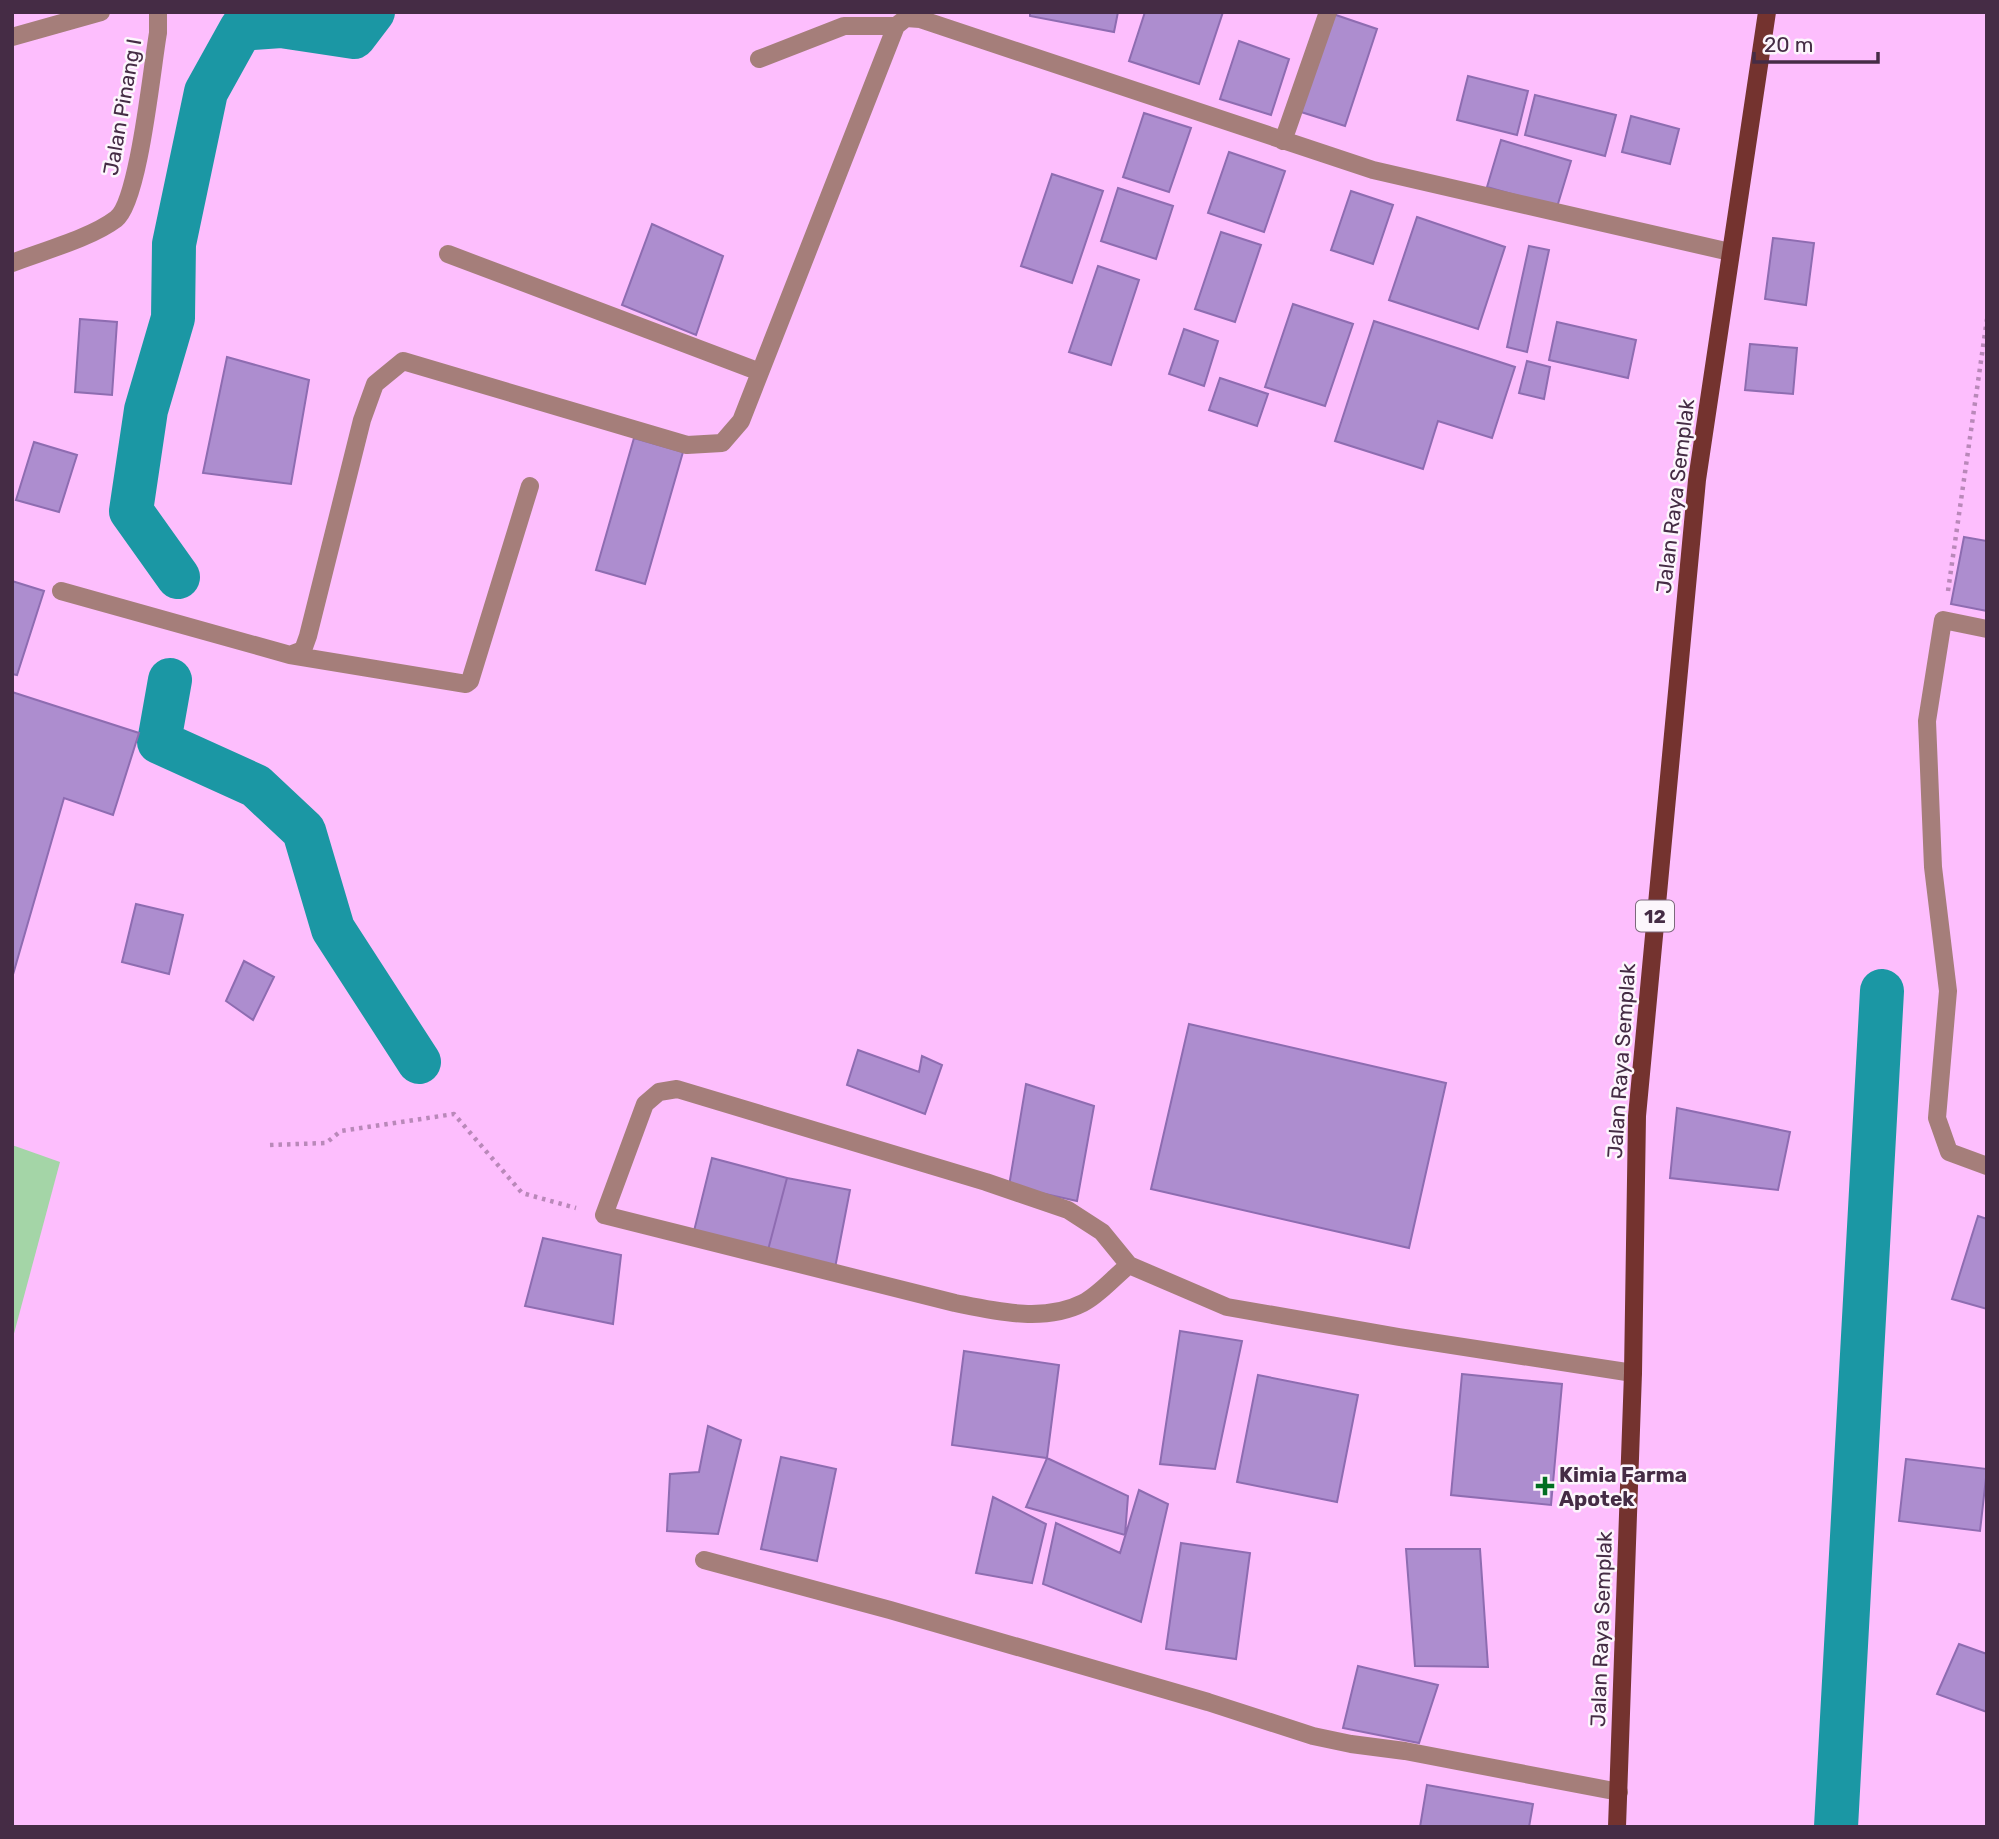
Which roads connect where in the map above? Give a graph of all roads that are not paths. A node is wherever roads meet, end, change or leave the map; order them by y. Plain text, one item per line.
1 (101, 12) edge
2 (158, 12) edge
3 (1328, 12) edge
4 (1767, 12) edge
5 (896, 26) junction
6 (12, 37) edge
7 (758, 59) dead end
8 (1283, 141) junction
9 (1730, 253) junction
10 (448, 254) dead end
11 (12, 262) edge
12 (760, 372) junction
13 (530, 486) dead end
14 (61, 591) dead end
15 (1987, 629) edge
16 (290, 655) junction
17 (1987, 1166) edge
18 (1129, 1265) junction
19 (1633, 1373) junction
20 (704, 1560) dead end
21 (1619, 1791) junction
22 (1617, 1827) edge

1 - 6 street
2 - 11 street, Jalan Pinang I
3 - 8 street
4 - 9 main road, Jalan Raya Semplak / 12
5 - 7 street
5 - 8 street
5 - 12 street
8 - 9 street
9 - 19 main road, Jalan Raya Semplak / 12
10 - 12 street
12 - 16 street
13 - 16 street
14 - 16 street
15 - 17 street
18 - 18 street
18 - 19 street
19 - 21 main road, Jalan Raya Semplak / 12
20 - 21 street
21 - 22 main road, Jalan Raya Semplak / 12

